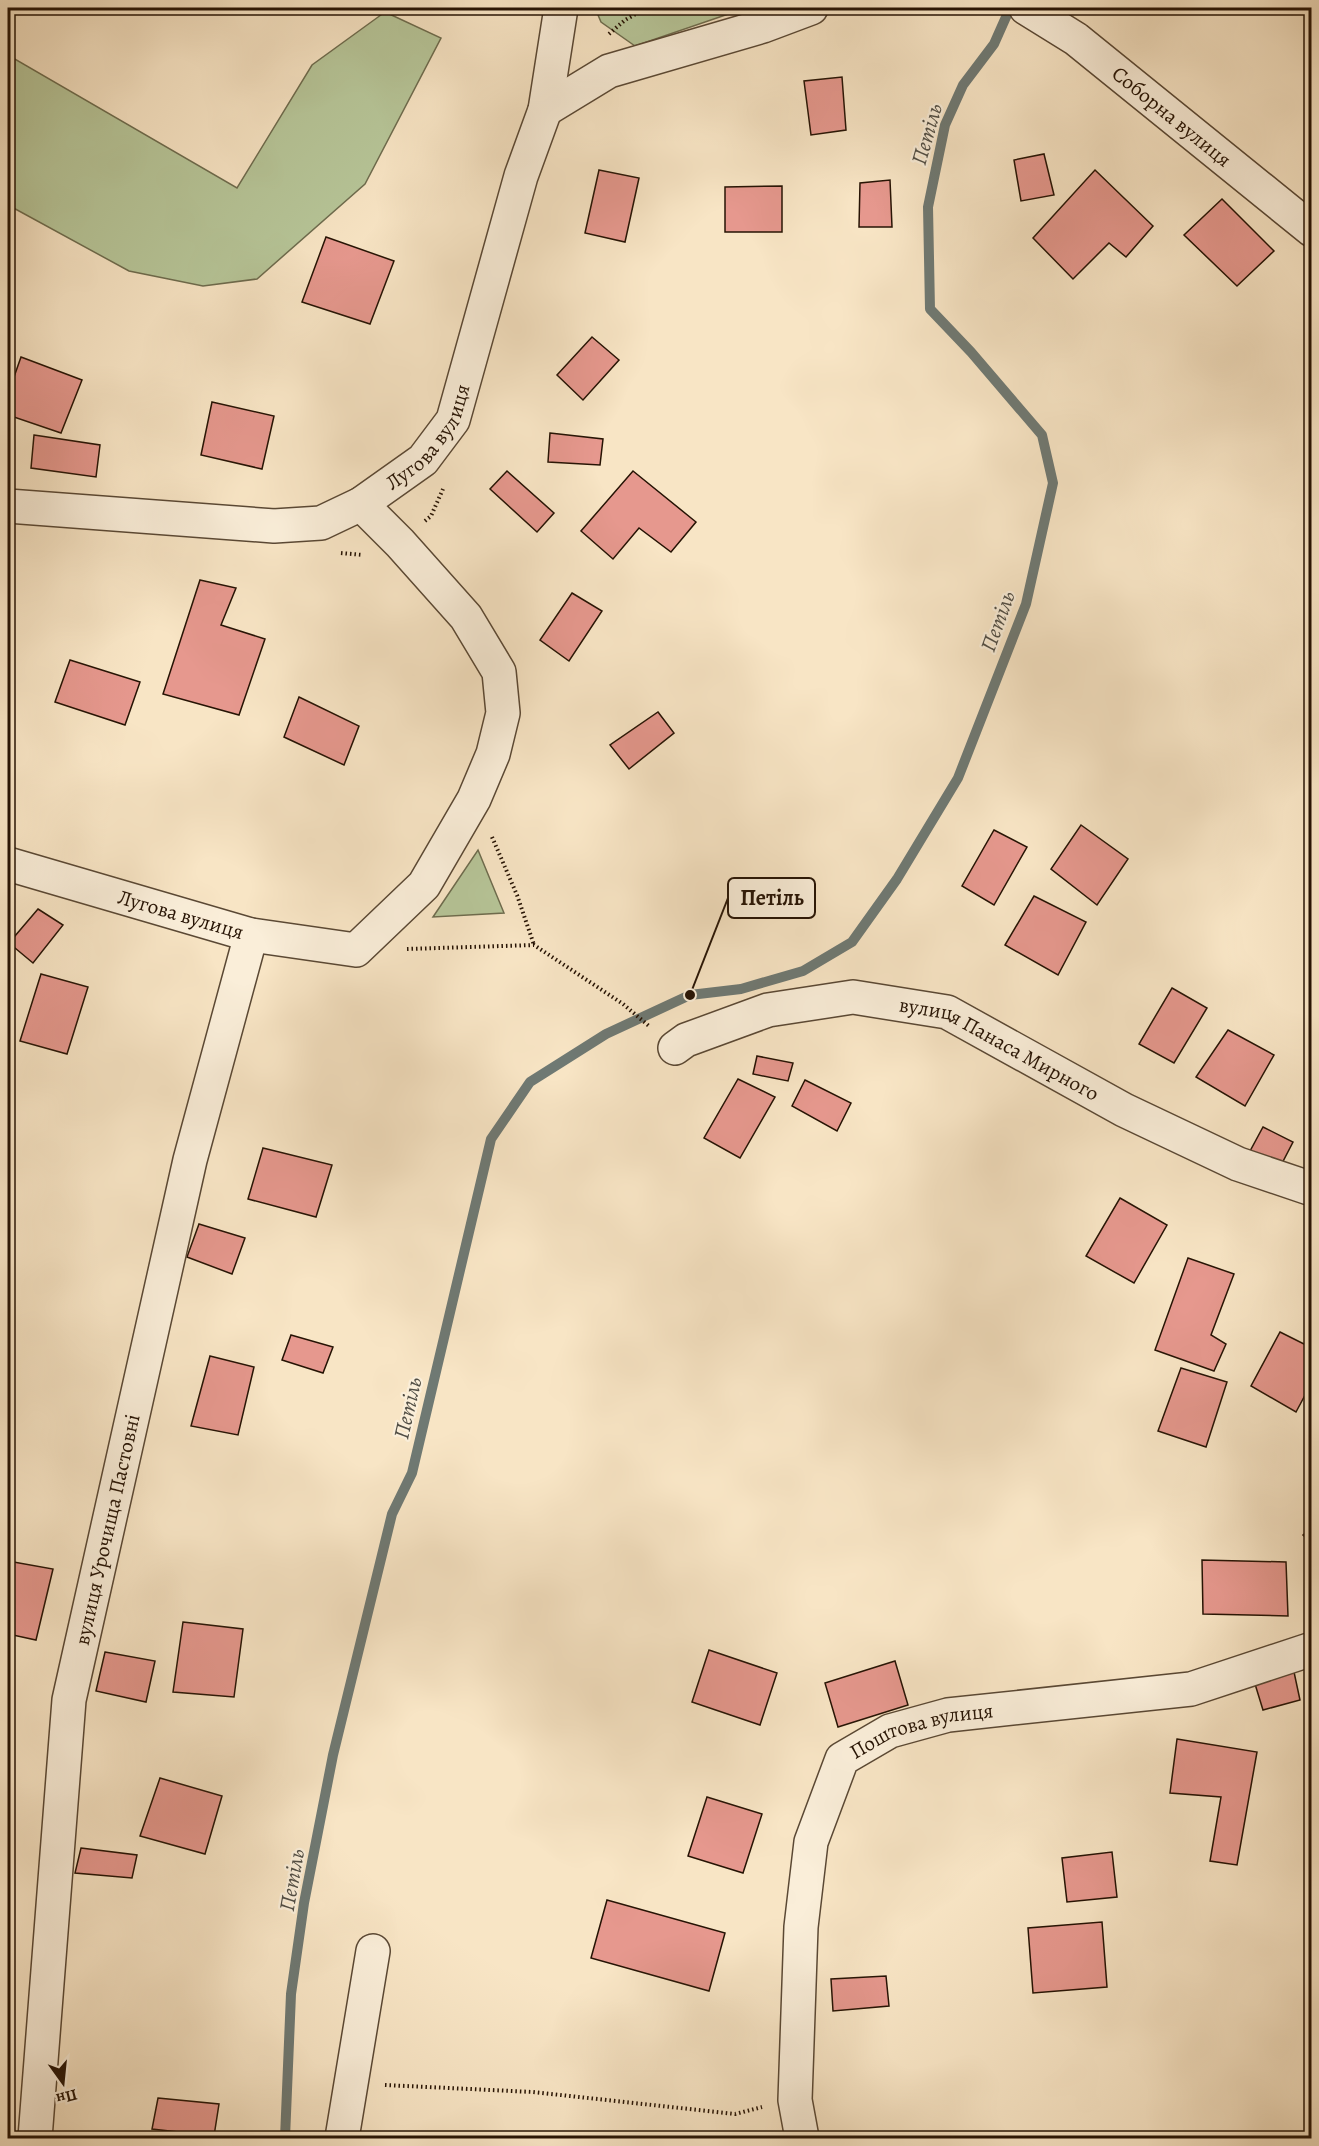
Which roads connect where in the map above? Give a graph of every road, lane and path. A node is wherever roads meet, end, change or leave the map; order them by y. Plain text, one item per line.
1 (561, 8) edge
2 (646, 8) edge
3 (811, 8) edge
4 (1026, 8) edge
5 (609, 71) junction
6 (545, 110) junction
7 (1311, 230) edge
8 (445, 485) dead end
9 (361, 504) junction
10 (8, 506) edge
11 (400, 543) junction
12 (331, 552) dead end
13 (474, 799) junction
14 (13, 875) edge
15 (251, 934) junction
16 (534, 945) junction
17 (356, 950) junction
18 (623, 1004) dead end
19 (675, 1048) dead end
20 (1311, 1189) edge
21 (1311, 1649) edge
22 (372, 1951) dead end
23 (351, 2083) junction
24 (795, 2100) junction
25 (34, 2139) edge
26 (342, 2139) edge
27 (802, 2139) edge

1 - 6 street, Лугова вулиця
2 - 5 path
3 - 5 street
4 - 7 street, Соборна вулиця
5 - 6 street
6 - 9 street, Лугова вулиця
8 - 11 path
9 - 10 street, Лугова вулиця
9 - 11 street
11 - 12 path
11 - 13 street
13 - 16 path
13 - 17 street
14 - 15 street, Лугова вулиця
15 - 17 street, Лугова вулиця
15 - 25 street, вулиця Урочища Пастовні
16 - 17 path
16 - 18 path
19 - 20 street, вулиця Панаса Мирного
21 - 24 street, Поштова вулиця
22 - 23 street
23 - 24 path
23 - 26 street
24 - 27 street, Поштова вулиця

